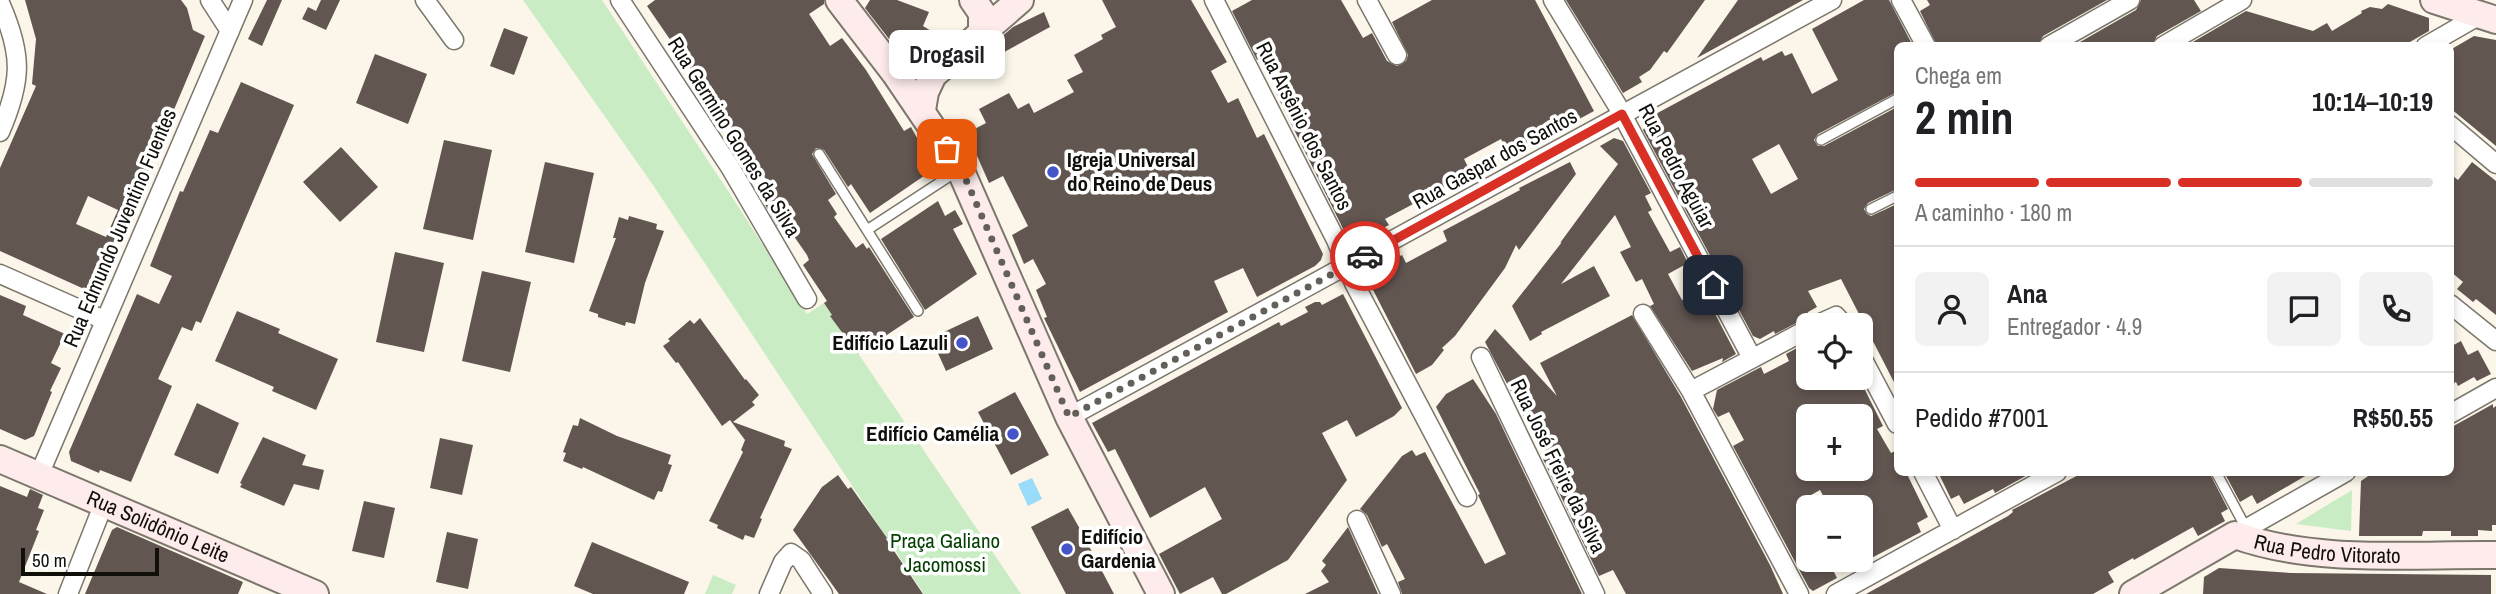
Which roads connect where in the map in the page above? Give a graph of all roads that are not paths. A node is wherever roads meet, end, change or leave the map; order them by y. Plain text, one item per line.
1 (210, 0) edge
2 (243, 0) edge
3 (425, 0) edge
4 (620, 0) edge
5 (839, 0) edge
6 (973, 0) edge
7 (988, 0) edge
8 (999, 0) edge
9 (1020, 0) edge
10 (1214, 0) edge
11 (1367, 0) edge
12 (1553, 0) edge
13 (1832, 0) edge
14 (1901, 0) edge
15 (2130, 0) edge
16 (2242, 0) edge
17 (2434, 0) edge
18 (0, 3) edge
19 (2488, 18) edge
20 (230, 31) junction
21 (982, 32) junction
22 (454, 40) dead end
23 (1924, 42) edge
24 (2056, 42) edge
25 (2170, 42) edge
26 (2435, 42) edge
27 (1397, 55) dead end
28 (895, 73) junction
29 (933, 75) junction
30 (6, 101) edge
31 (1894, 101) edge
32 (922, 110) junction
33 (1622, 114) junction
34 (2454, 128) edge
35 (0, 132) edge
36 (1821, 140) dead end
37 (819, 154) dead end
38 (2496, 164) edge
39 (960, 169) junction
40 (1894, 198) edge
41 (1871, 209) dead end
42 (867, 230) junction
43 (1347, 266) junction
44 (0, 274) edge
45 (807, 299) dead end
46 (2454, 307) edge
47 (918, 311) dead end
48 (1643, 314) dead end
49 (104, 320) junction
50 (1796, 335) edge
51 (2496, 341) edge
52 (1481, 357) dead end
53 (1752, 358) junction
54 (1873, 379) edge
55 (2496, 388) edge
56 (1691, 391) junction
57 (2454, 412) edge
58 (1069, 417) junction
59 (1894, 418) edge
60 (0, 458) edge
61 (39, 475) junction
62 (1925, 476) edge
63 (2050, 476) edge
64 (2218, 476) edge
65 (2339, 476) edge
66 (1467, 497) dead end
67 (104, 503) junction
68 (1357, 520) dead end
69 (1953, 530) junction
70 (2241, 532) junction
71 (2496, 555) edge
72 (68, 594) edge
73 (315, 594) edge
74 (769, 594) edge
75 (823, 594) edge
76 (1161, 594) edge
77 (1391, 594) edge
78 (1595, 594) edge
79 (1799, 594) edge
80 (1836, 594) edge
81 (2133, 594) edge

1 - 20 street
2 - 20 street, Rua Edmundo Juventino Fuentes
3 - 22 street
4 - 45 street, Rua Germino Gomes da Silva
5 - 28 main road
6 - 21 main road
7 - 8 main road
9 - 21 main road
10 - 43 street, Rua Arsênio dos Santos
11 - 27 street
12 - 33 street, Rua Pedro Aguiar
13 - 33 street, Rua Gaspar dos Santos
14 - 23 street
15 - 24 street
16 - 25 street
17 - 19 main road
18 - 30 street
19 - 26 street
20 - 49 street, Rua Edmundo Juventino Fuentes
21 - 29 main road
28 - 29 main road
28 - 32 main road
29 - 32 main road
30 - 35 street
31 - 36 lane
32 - 39 main road
33 - 43 street, Rua Gaspar dos Santos
33 - 53 street, Rua Pedro Aguiar
34 - 38 street
37 - 42 lane
39 - 42 lane
39 - 58 main road
40 - 41 lane
42 - 47 lane
43 - 58 street, Rua Gaspar dos Santos
43 - 66 street, Rua Arsênio dos Santos
44 - 49 street
46 - 51 street
48 - 56 street
49 - 61 street, Rua Edmundo Juventino Fuentes
50 - 53 street
52 - 78 street, Rua José Freire da Silva
53 - 56 street
54 - 59 street
55 - 57 street
56 - 79 street
58 - 76 main road
60 - 61 main road, Rua Solidônio Leite
61 - 67 main road, Rua Solidônio Leite
62 - 69 street
63 - 69 street
64 - 70 lane
65 - 70 street
67 - 72 street
67 - 73 main road, Rua Solidônio Leite
68 - 77 street
69 - 80 street
70 - 71 main road, Rua Pedro Vitorato
70 - 81 main road, Rua Pedro Vitorato
74 - 75 street

